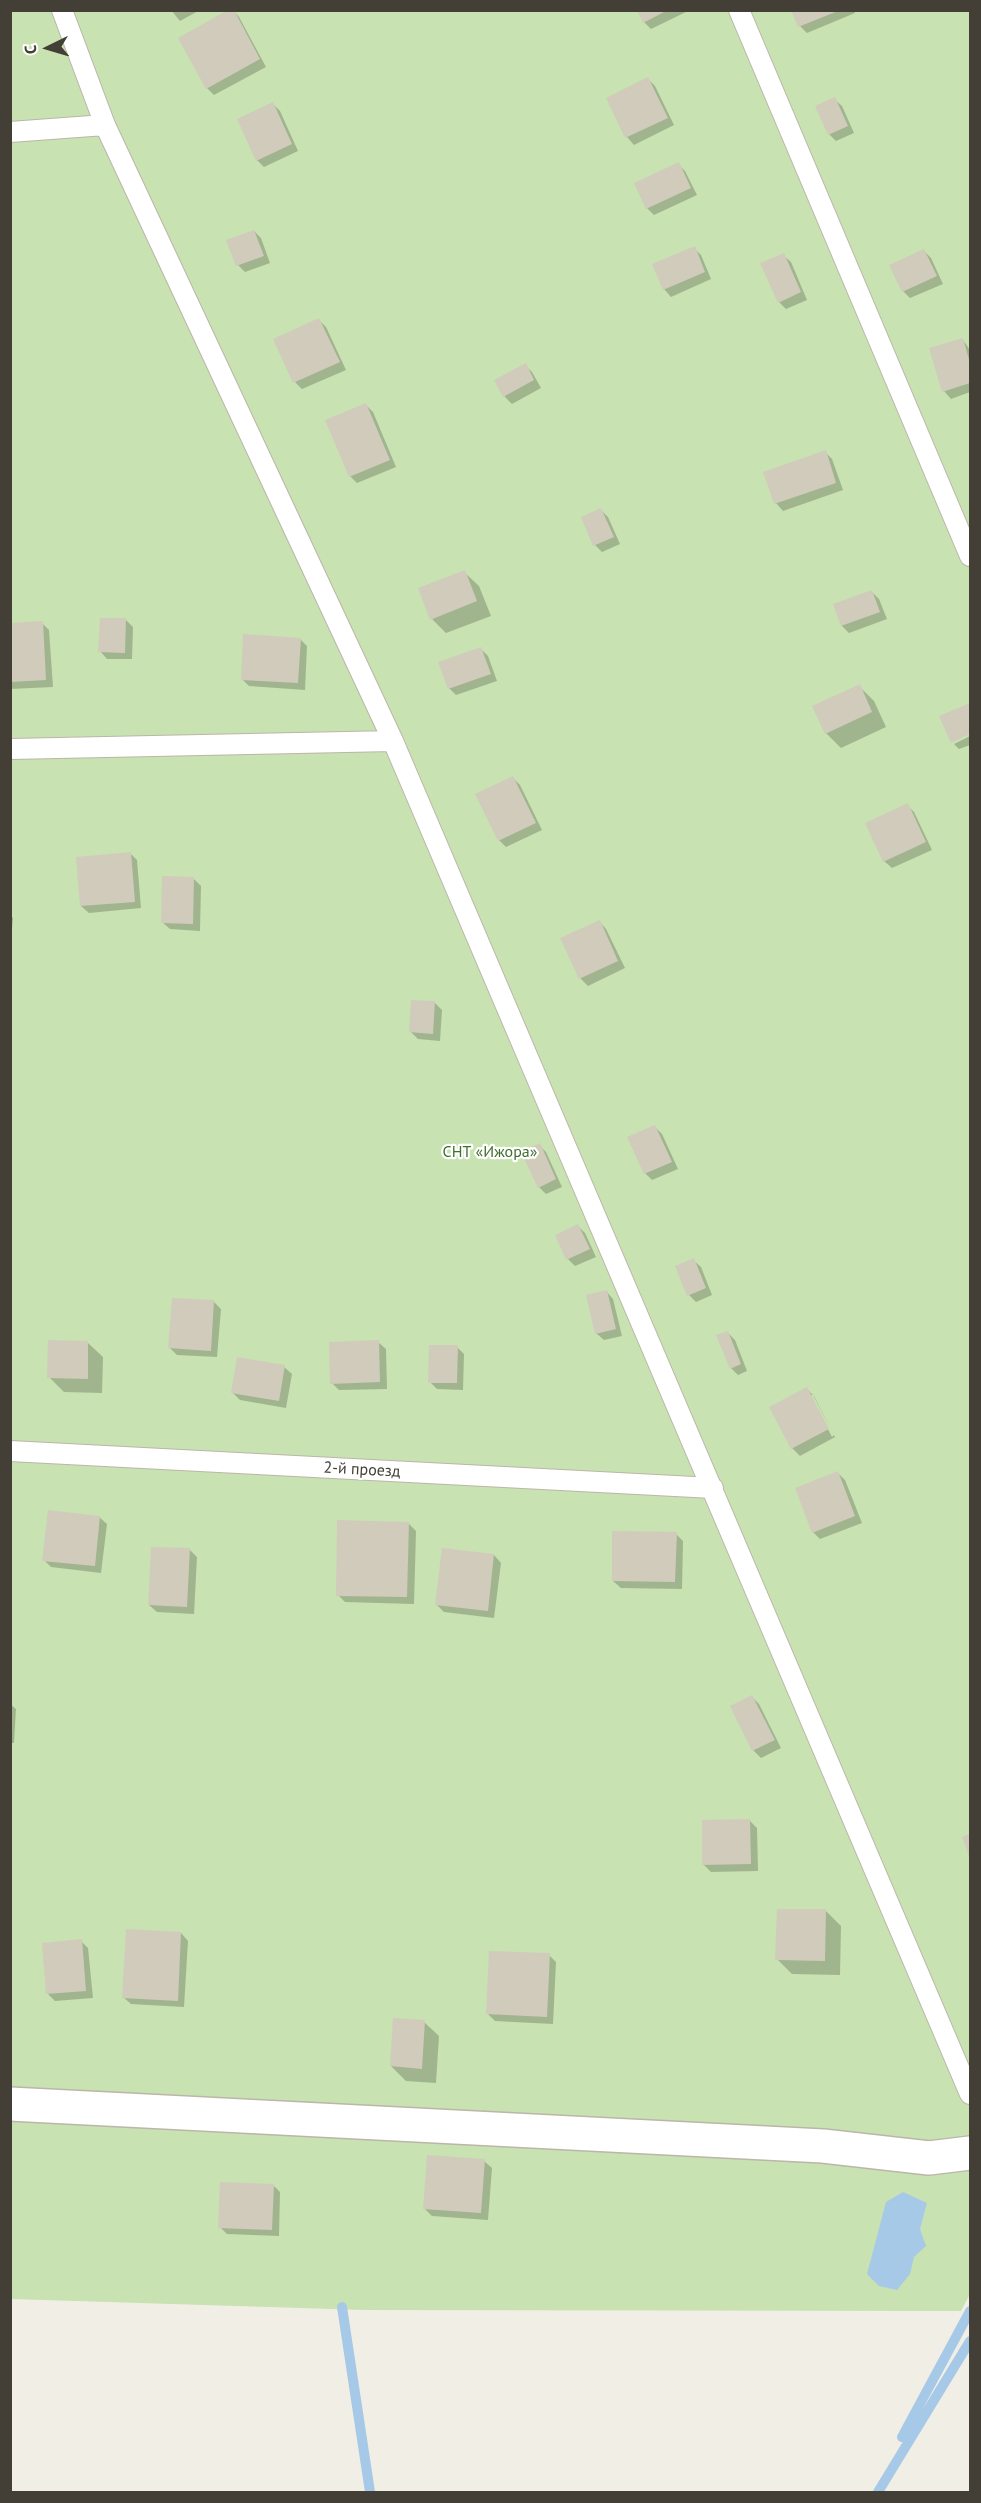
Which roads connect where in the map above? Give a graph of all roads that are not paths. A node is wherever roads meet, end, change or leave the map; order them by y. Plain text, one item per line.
1 (62, 10) edge
2 (739, 10) edge
3 (105, 126) junction
4 (10, 132) edge
5 (970, 556) edge
6 (393, 741) junction
7 (10, 749) edge
8 (10, 1452) edge
9 (713, 1488) junction
10 (970, 2094) edge
11 (10, 2104) edge
12 (970, 2153) edge

1 - 3 lane
2 - 5 lane
3 - 4 lane
3 - 6 lane
6 - 7 lane
6 - 9 lane
8 - 9 lane, 2-й проезд
9 - 10 lane
11 - 12 street

